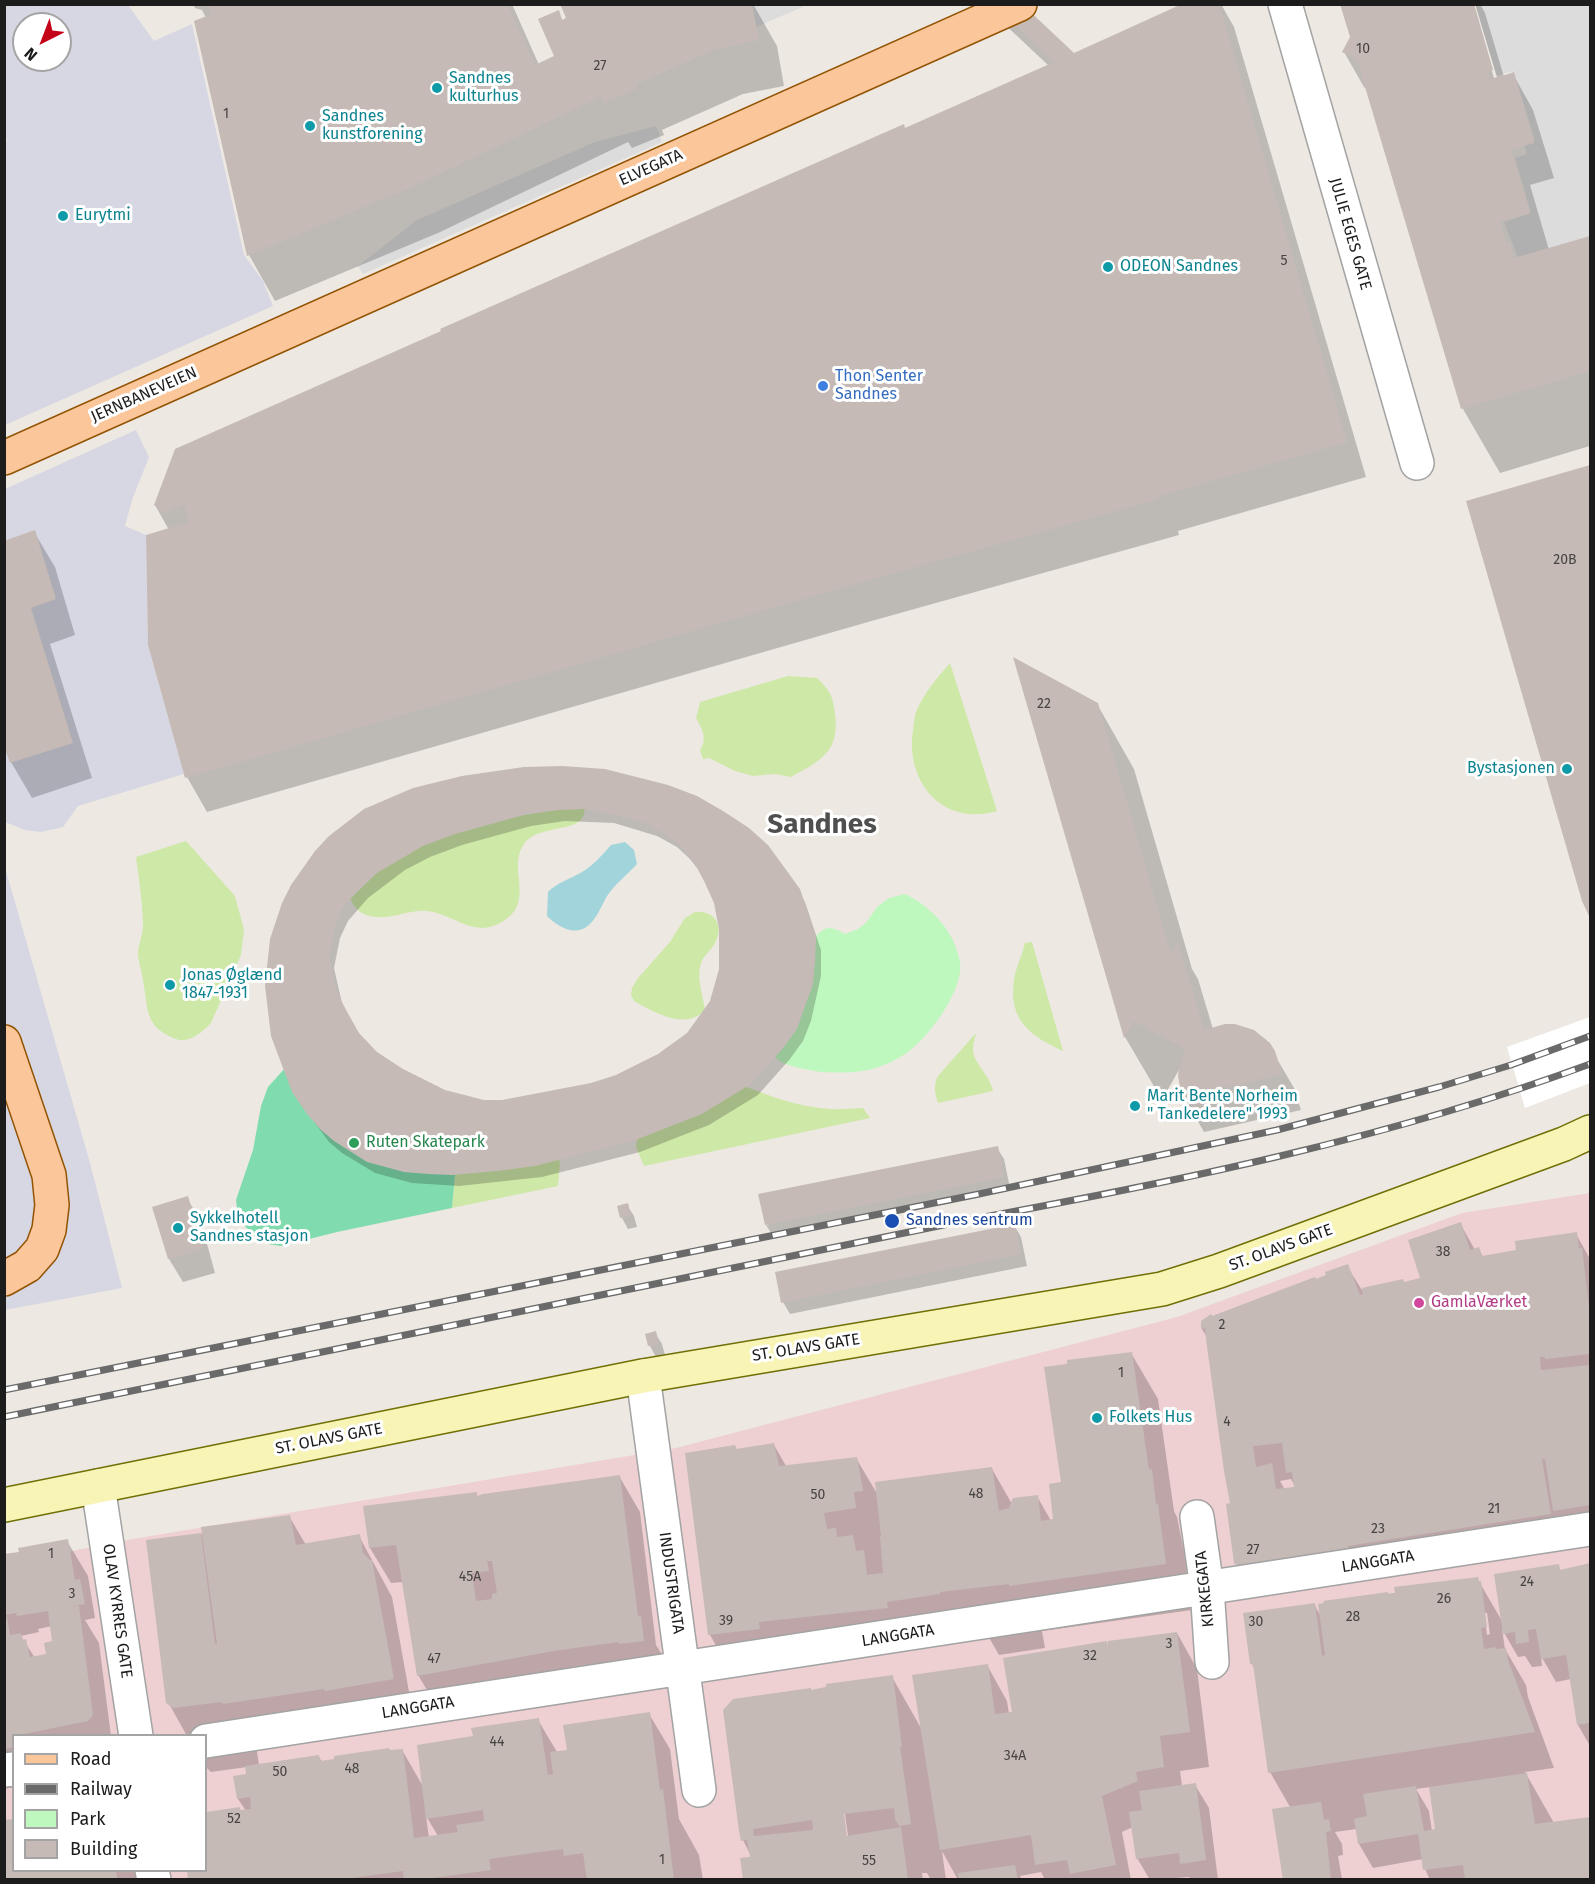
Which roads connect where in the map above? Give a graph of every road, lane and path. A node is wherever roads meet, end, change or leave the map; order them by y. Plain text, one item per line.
1 (1020, 4) edge
2 (1285, 4) edge
3 (283, 332) joint
4 (4, 458) edge
5 (1417, 463) dead end
6 (4, 1042) edge
7 (1590, 1132) edge
8 (4, 1279) edge
9 (643, 1376) junction
10 (98, 1486) junction
11 (4, 1505) edge
12 (1197, 1516) dead end
13 (1590, 1529) edge
14 (1207, 1588) junction
15 (1212, 1662) dead end
16 (683, 1668) junction
17 (136, 1734) edge
18 (207, 1741) edge
19 (699, 1790) dead end

1 - 3 main road, ELVEGATA
2 - 5 street, JULIE EGES GATE
3 - 4 main road, JERNBANEVEIEN
6 - 8 main road
7 - 9 street, ST. OLAVS GATE
9 - 10 street, ST. OLAVS GATE
9 - 16 street, INDUSTRIGATA
10 - 11 street, ST. OLAVS GATE
10 - 17 street, OLAV KYRRES GATE
12 - 14 street, KIRKEGATA
13 - 14 street, LANGGATA
14 - 15 street, KIRKEGATA
14 - 16 street, LANGGATA
16 - 18 street, LANGGATA
16 - 19 street, INDUSTRIGATA

